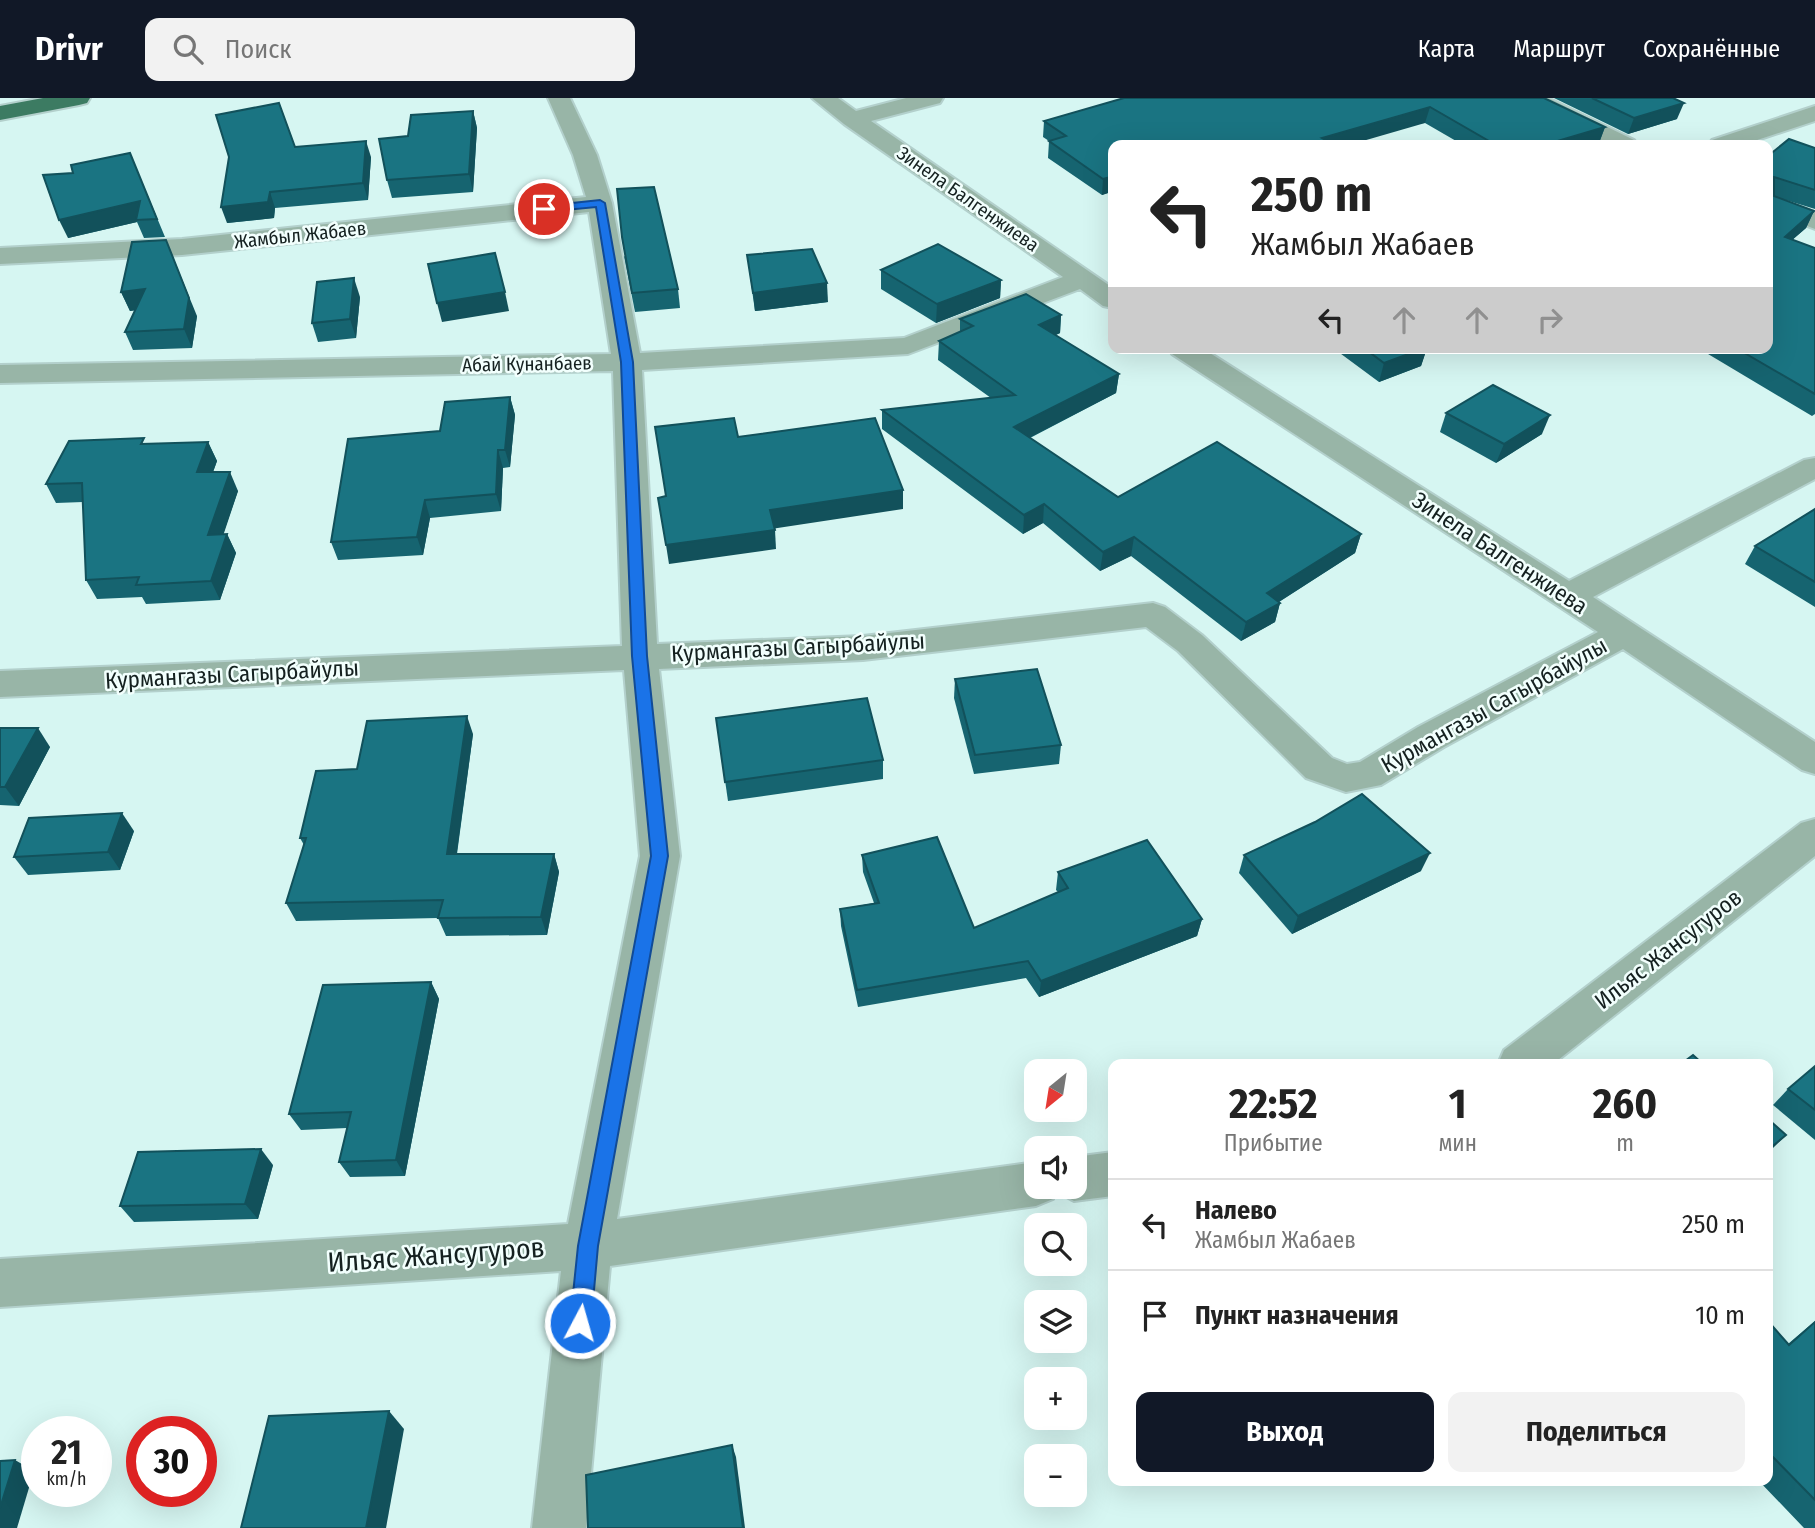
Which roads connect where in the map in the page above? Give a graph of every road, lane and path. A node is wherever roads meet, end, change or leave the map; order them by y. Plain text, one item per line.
1 (79, 98) edge
2 (559, 98) edge
3 (823, 98) edge
4 (932, 98) edge
5 (1530, 98) edge
6 (0, 113) edge
7 (1815, 113) edge
8 (852, 119) junction
9 (1616, 140) edge
10 (1735, 140) edge
11 (600, 203) junction
12 (1773, 205) edge
13 (1815, 221) edge
14 (0, 256) edge
15 (1083, 279) junction
16 (1108, 296) edge
17 (1197, 354) edge
18 (627, 362) junction
19 (0, 374) edge
20 (1815, 467) edge
21 (1567, 596) junction
22 (1623, 633) junction
23 (640, 656) junction
24 (0, 684) edge
25 (1815, 760) edge
26 (1815, 834) edge
27 (1526, 1059) edge
28 (1108, 1175) edge
29 (1087, 1177) edge
30 (1024, 1186) edge
31 (588, 1246) junction
32 (0, 1283) edge
33 (559, 1528) edge

1 - 6 highway
2 - 11 street
3 - 8 street, Зинела Балгенжиева
4 - 8 street
5 - 9 street
7 - 10 street
8 - 15 street, Зинела Балгенжиева
11 - 14 street, Жамбыл Жабаев
11 - 18 street
12 - 13 street
15 - 16 street, Зинела Балгенжиева
15 - 18 street, Абай Кунанбаев
17 - 21 street, Зинела Балгенжиева
18 - 19 street, Абай Кунанбаев
18 - 23 street
20 - 21 street
21 - 22 street, Зинела Балгенжиева
22 - 23 street, Курмангазы Сагырбайулы
22 - 25 street, Зинела Балгенжиева
23 - 24 street, Курмангазы Сагырбайулы
23 - 31 street
26 - 27 street, Ильяс Жансугуров
28 - 29 street
30 - 31 street, Ильяс Жансугуров
31 - 32 street, Ильяс Жансугуров
31 - 33 street

